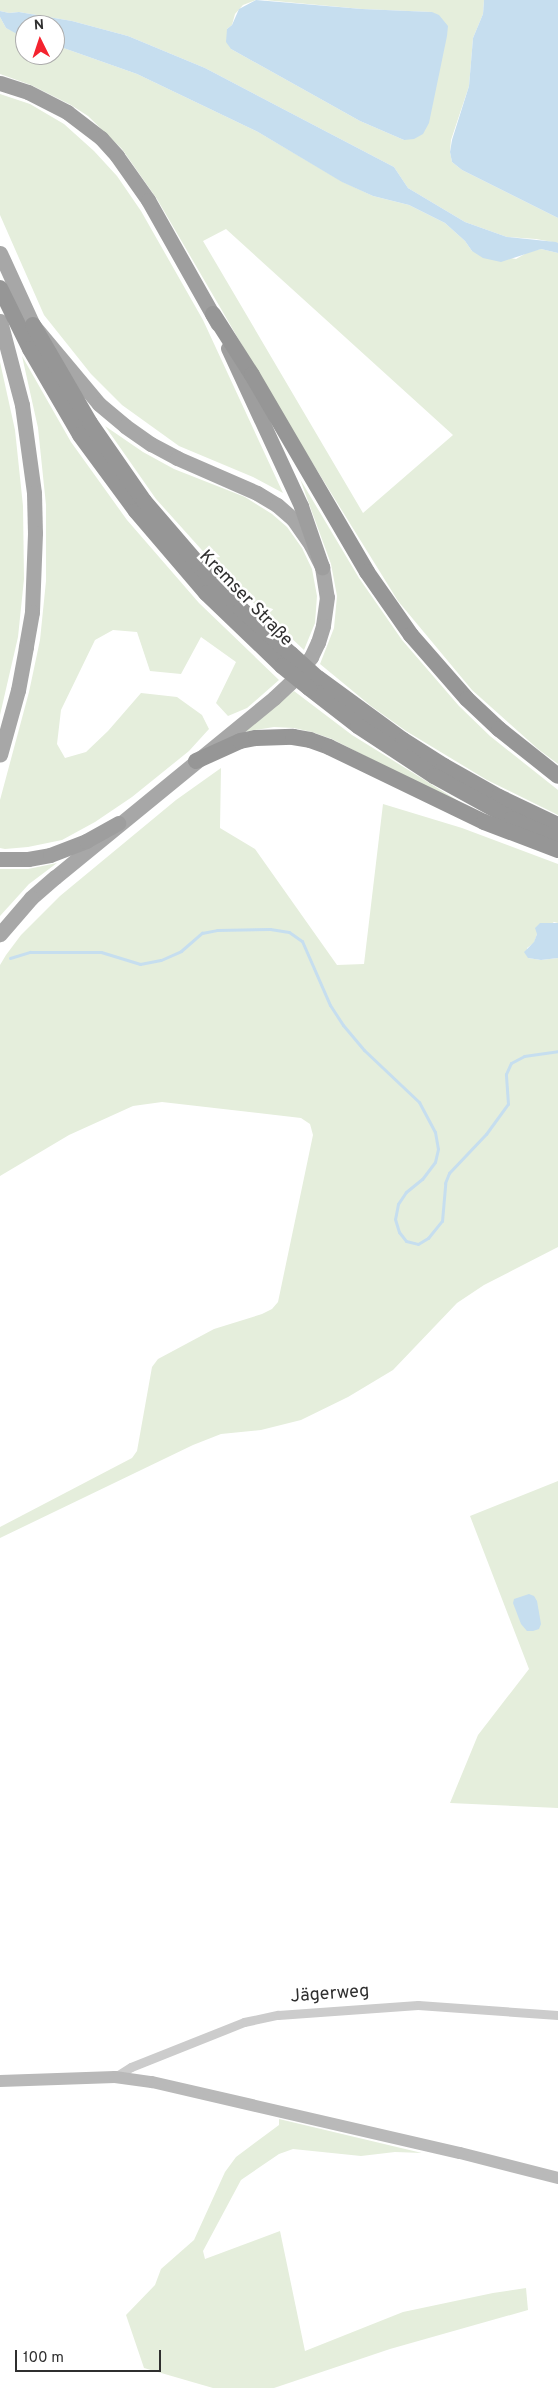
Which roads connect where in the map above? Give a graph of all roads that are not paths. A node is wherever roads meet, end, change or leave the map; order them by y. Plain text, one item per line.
1 (0, 83) edge
2 (0, 253) edge
3 (0, 288) edge
4 (213, 314) junction
5 (0, 321) edge
6 (33, 324) junction
7 (322, 567) junction
8 (286, 660) junction
9 (313, 683) junction
10 (0, 755) edge
11 (196, 761) junction
12 (558, 776) edge
13 (118, 823) junction
14 (558, 825) edge
15 (558, 840) edge
16 (558, 850) edge
17 (0, 859) edge
18 (0, 934) edge
19 (558, 2015) edge
20 (115, 2077) junction
21 (0, 2081) edge
22 (558, 2178) edge

1 - 4 highway
2 - 6 main road
3 - 8 highway, Kremser Straße
4 - 7 highway
4 - 12 highway
5 - 10 main road
6 - 7 main road
6 - 8 highway, Kremser Straße
7 - 11 main road
8 - 9 highway, Kremser Straße, bridge
9 - 14 highway, Kremser Straße
9 - 15 highway, Kremser Straße
11 - 13 main road
11 - 16 highway
13 - 17 highway
13 - 18 main road
19 - 20 street, Jägerweg
20 - 21 main road
20 - 22 main road

